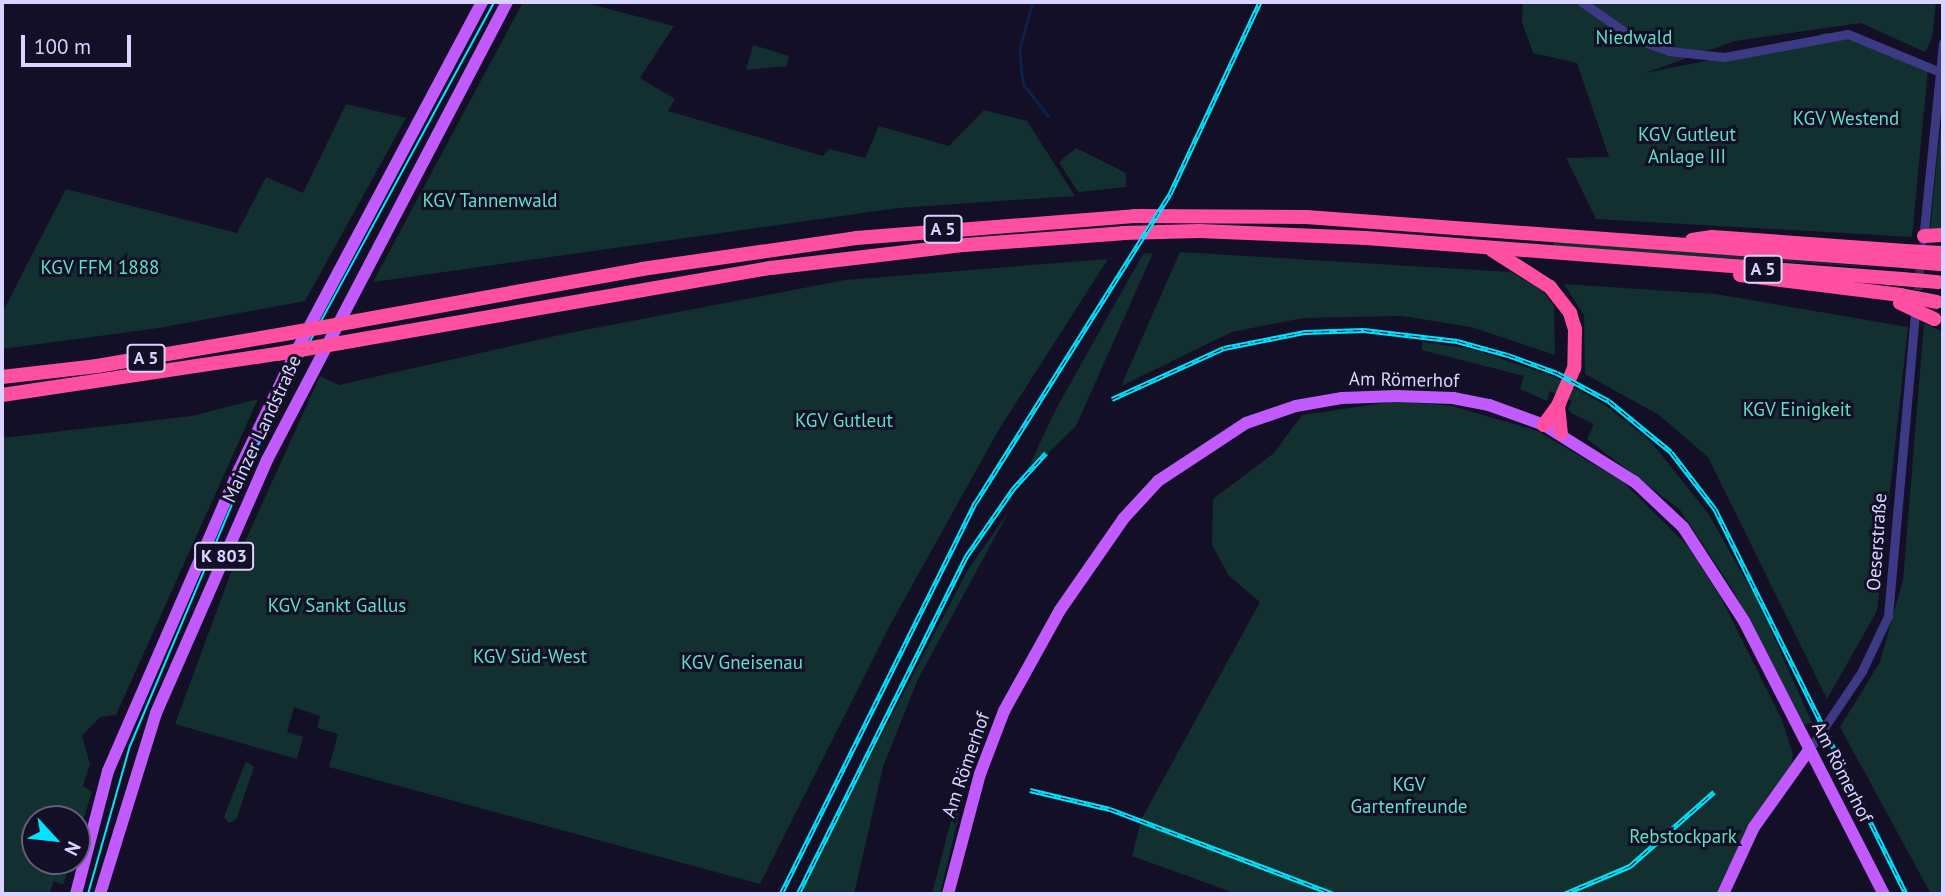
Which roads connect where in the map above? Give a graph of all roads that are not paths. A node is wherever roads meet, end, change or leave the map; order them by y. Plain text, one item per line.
1 (482, 2) edge
2 (507, 2) edge
3 (1582, 2) edge
4 (1943, 43) edge
5 (1940, 72) junction
6 (1943, 235) edge
7 (1923, 240) joint
8 (1488, 247) junction
9 (1625, 258) junction
10 (1942, 258) edge
11 (1941, 282) edge
12 (1900, 299) junction
13 (1940, 303) edge
14 (1915, 316) tunnel mouth
15 (1939, 321) edge
16 (2, 377) edge
17 (2, 395) edge
18 (1559, 404) junction
19 (1544, 425) junction
20 (1561, 433) junction
21 (1809, 750) junction
22 (76, 894) edge
23 (100, 894) edge
24 (948, 894) edge
25 (1723, 894) edge
26 (1884, 894) edge

1 - 22 main road, Mainzer Landstraße / K 803
2 - 23 main road, Mainzer Landstraße / K 803
3 - 5 street
4 - 5 street
5 - 7 street
6 - 7 highway
8 - 9 highway, A 5
8 - 17 highway, A 5, bridge
8 - 18 highway
9 - 11 highway, A 5, bridge
9 - 12 highway, A 5
10 - 16 highway, A 5, bridge
12 - 13 highway, bridge
12 - 15 highway, bridge
14 - 21 street, Oeserstraße
18 - 19 highway
18 - 20 highway
19 - 20 main road, Am Römerhof
19 - 24 main road, Am Römerhof
20 - 21 main road, Am Römerhof
21 - 25 main road
21 - 26 main road, Am Römerhof

